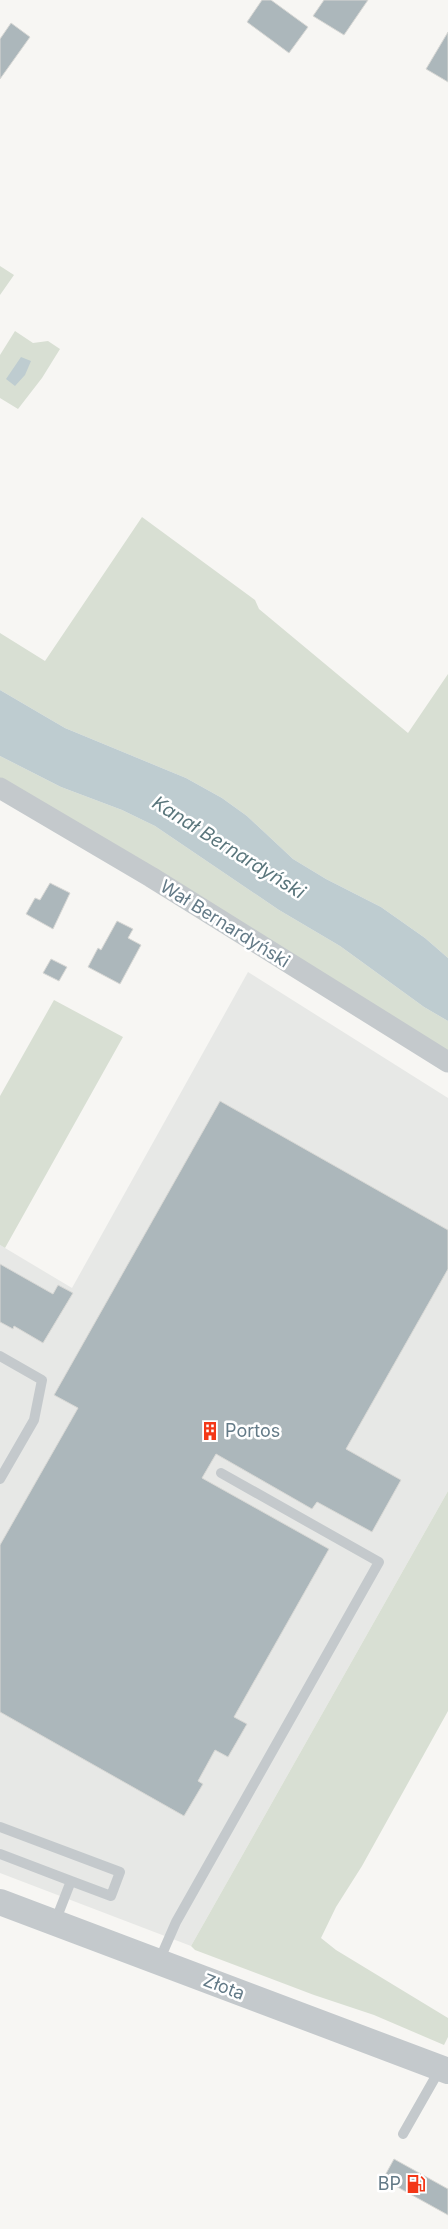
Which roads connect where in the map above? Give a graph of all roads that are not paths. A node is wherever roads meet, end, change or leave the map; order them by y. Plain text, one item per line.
1 (0, 788) edge
2 (448, 1062) edge
3 (0, 1356) edge
4 (220, 1473) dead end
5 (0, 1479) edge
6 (0, 1827) edge
7 (0, 1854) edge
8 (71, 1881) junction
9 (0, 1902) edge
10 (54, 1923) junction
11 (159, 1962) junction
12 (444, 2070) edge
13 (403, 2134) dead end

1 - 2 street, Wał Bernardyński
3 - 5 lane
4 - 11 lane
6 - 8 lane
7 - 8 lane
8 - 10 lane
9 - 10 street, Złota
10 - 11 street, Złota
11 - 12 street, Złota
12 - 13 lane

